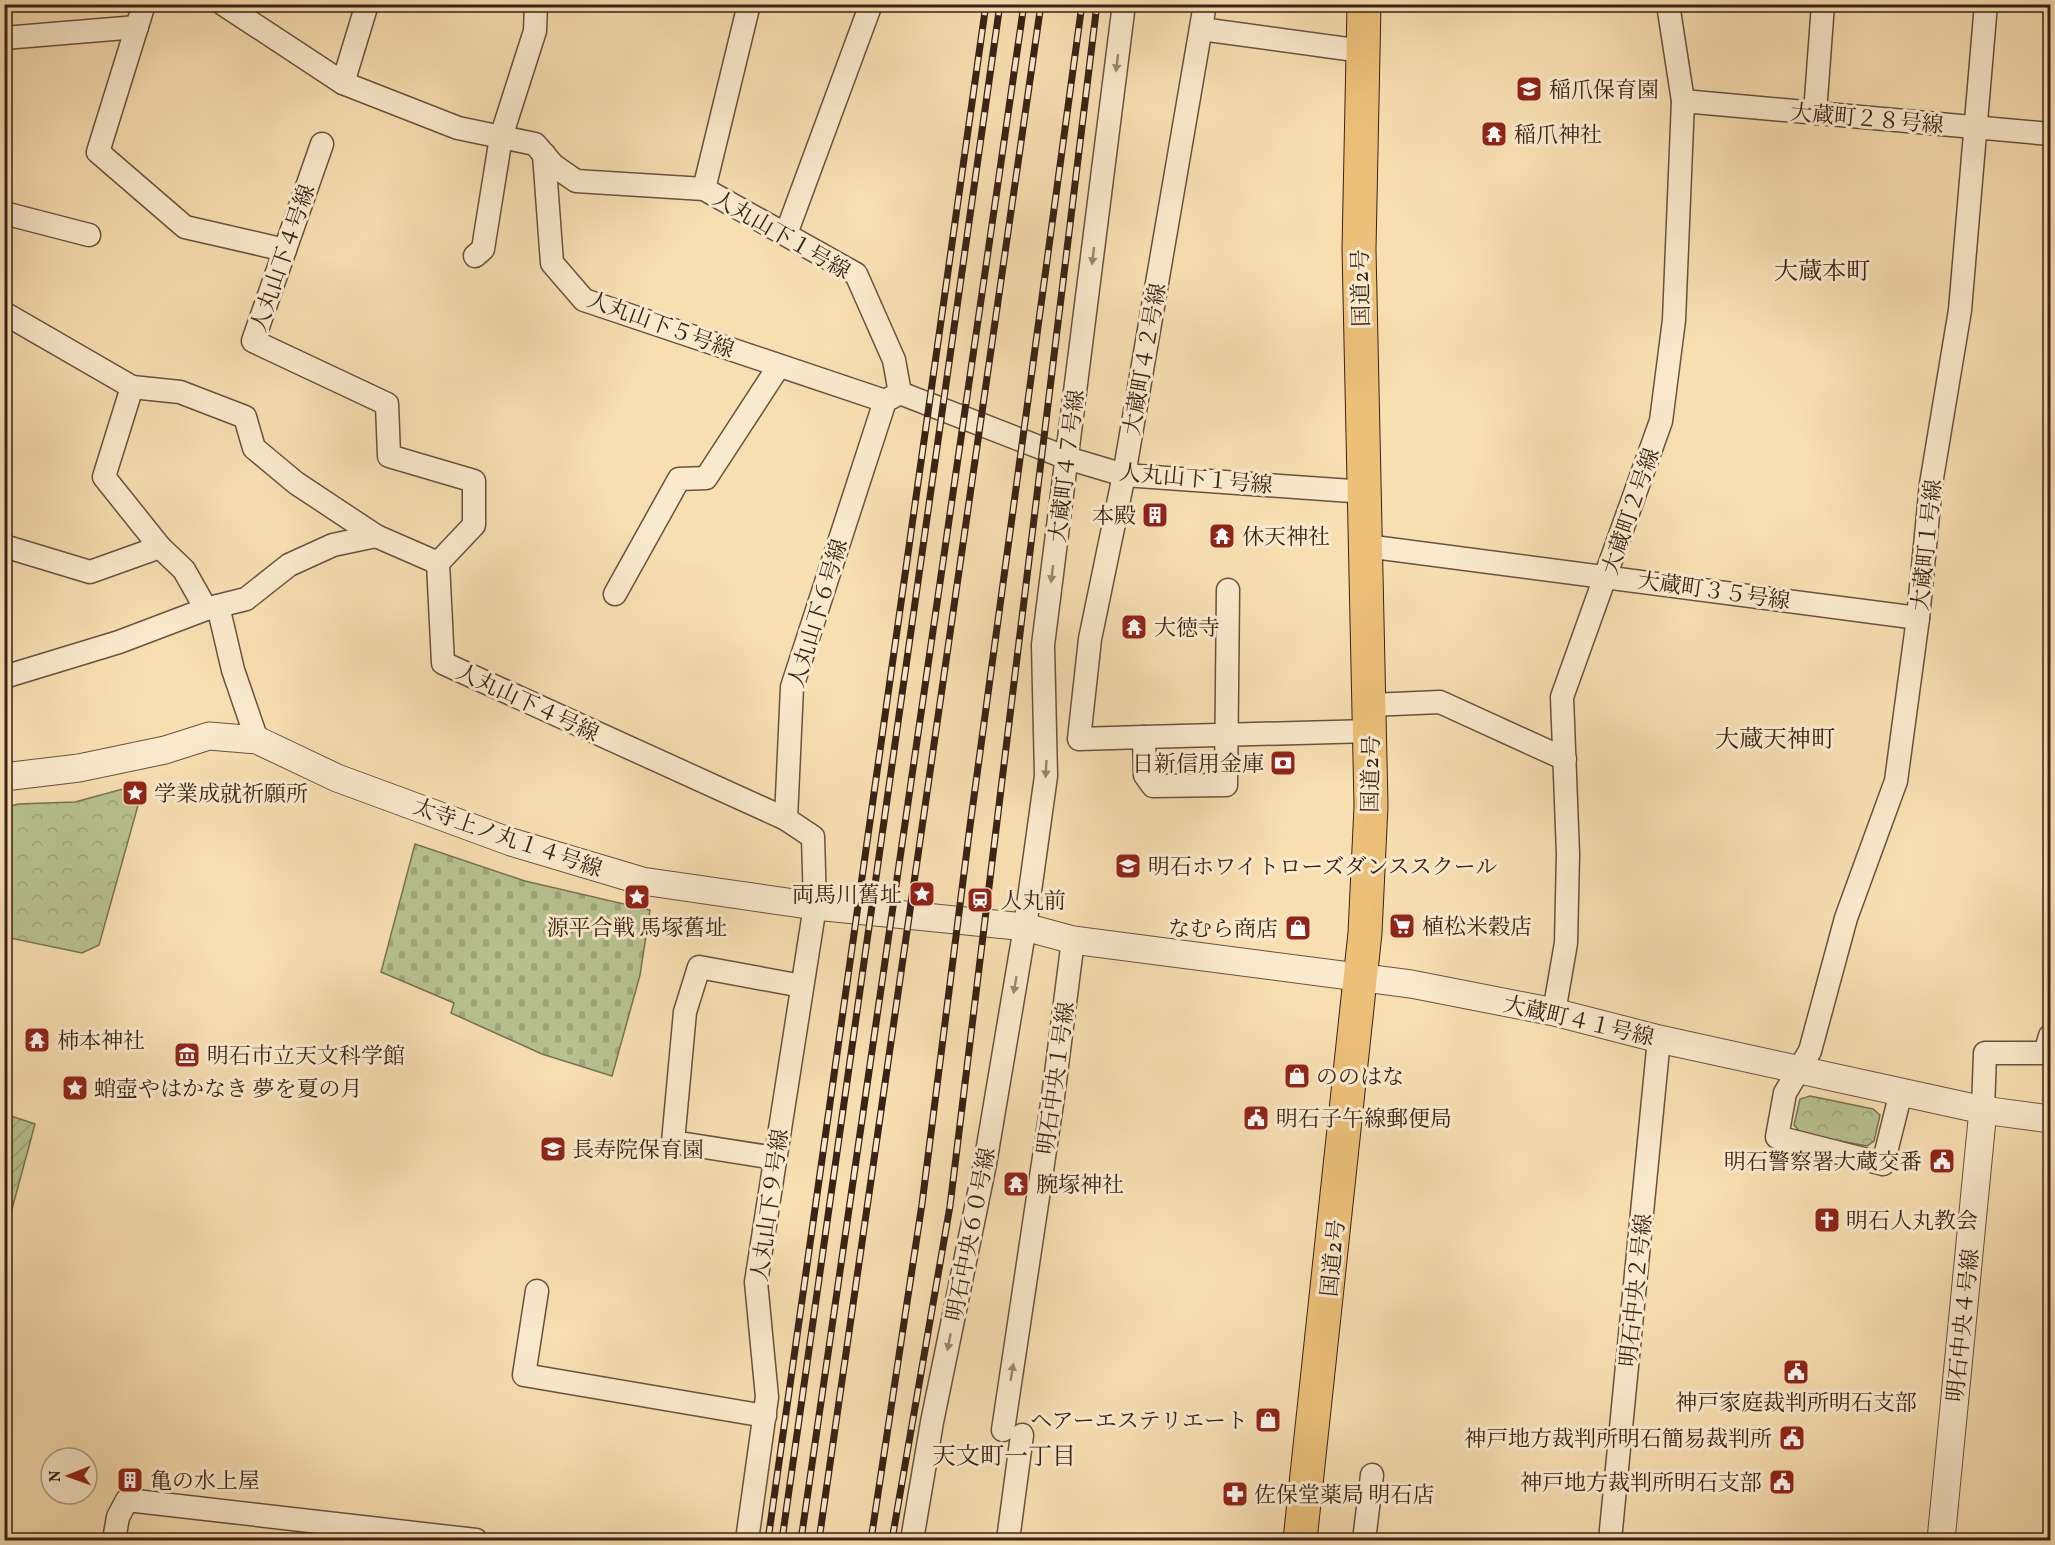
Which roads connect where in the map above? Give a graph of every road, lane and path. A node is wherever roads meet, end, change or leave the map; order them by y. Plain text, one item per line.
1 (144, 4) edge
2 (223, 4) edge
3 (367, 4) edge
4 (536, 4) edge
5 (749, 4) edge
6 (871, 4) edge
7 (1124, 4) edge
8 (1205, 4) edge
9 (1364, 4) edge
10 (1668, 4) edge
11 (1823, 4) edge
12 (1986, 4) edge
13 (255, 13) edge
14 (137, 27) junction
15 (1201, 29) junction
16 (4, 38) edge
17 (1362, 51) junction
18 (343, 83) junction
19 (1683, 101) junction
20 (1815, 113) junction
21 (1977, 128) junction
22 (2050, 134) edge
23 (501, 138) junction
24 (322, 144) dead end
25 (544, 154) junction
26 (704, 189) junction
27 (4, 213) edge
28 (786, 234) junction
29 (89, 235) dead end
30 (285, 250) junction
31 (475, 256) dead end
32 (4, 313) edge
33 (779, 366) junction
34 (132, 387) junction
35 (892, 397) junction
36 (1067, 458) junction
37 (1124, 475) junction
38 (1366, 492) junction
39 (376, 536) junction
40 (4, 546) edge
41 (1366, 546) junction
42 (160, 547) junction
43 (438, 563) junction
44 (1607, 576) junction
45 (1228, 590) dead end
46 (615, 594) dead end
47 (212, 608) junction
48 (1918, 618) junction
49 (4, 677) edge
50 (1371, 718) junction
51 (1226, 735) junction
52 (1144, 737) junction
53 (257, 740) junction
54 (1565, 759) junction
55 (4, 777) edge
56 (786, 819) junction
57 (815, 906) junction
58 (1025, 927) junction
59 (1073, 940) junction
60 (1359, 977) junction
61 (802, 986) junction
62 (1554, 1012) junction
63 (2050, 1036) edge
64 (1659, 1039) junction
65 (1798, 1069) junction
66 (1901, 1092) junction
67 (1983, 1110) junction
68 (2050, 1119) edge
69 (775, 1158) junction
70 (537, 1291) dead end
71 (765, 1416) junction
72 (1371, 1475) dead end
73 (114, 1540) edge
74 (476, 1540) edge
75 (747, 1540) edge
76 (912, 1540) edge
77 (1008, 1540) edge
78 (1300, 1540) edge
79 (1364, 1540) edge
80 (1610, 1540) edge
81 (1941, 1540) edge

1 - 14 street
2 - 13 street, 人丸山下１号線
3 - 18 street
4 - 23 street
5 - 26 street
6 - 28 street
7 -> 36 street, 大蔵町４７号線
8 - 15 street, 大蔵町４２号線
9 - 17 highway, 国道2号
10 - 19 street, 大蔵町２号線
11 - 20 street
12 - 21 street, 大蔵町１号線
13 - 18 street, 人丸山下１号線
14 - 16 street
14 - 30 street
15 - 17 street
15 - 37 street, 大蔵町４２号線
17 - 38 highway, 国道2号
18 - 23 street, 人丸山下１号線
19 - 20 street, 大蔵町２８号線
19 - 44 street, 大蔵町２号線
20 - 21 street, 大蔵町２８号線
21 - 22 street, 大蔵町２８号線
21 - 48 street, 大蔵町１号線
23 - 25 street, 人丸山下１号線
23 - 31 street
24 - 30 street, 人丸山下４号線
25 - 26 street, 人丸山下１号線
25 - 33 street, 人丸山下５号線
26 - 28 street, 人丸山下１号線
27 - 29 street
28 - 35 street, 人丸山下１号線
30 - 43 street, 人丸山下４号線
32 - 34 street
33 - 35 street, 人丸山下５号線
33 - 46 street
34 - 39 street
34 - 42 street
35 - 36 street, 人丸山下１号線
35 - 56 street, 人丸山下６号線
36 - 37 street, 人丸山下１号線
36 -> 58 street, 大蔵町４７号線
37 - 38 street, 人丸山下１号線
37 - 52 street, 大蔵町４２号線
38 - 41 highway, 国道2号
39 - 43 street
39 - 47 street
40 - 42 street
41 - 44 street, 大蔵町３５号線
41 - 50 highway, 国道2号
42 - 47 street
43 - 56 street, 人丸山下４号線
44 - 48 street, 大蔵町３５号線
44 - 54 street, 大蔵町２号線
45 - 51 street
47 - 49 street
47 - 53 street
48 - 65 street, 大蔵町１号線
50 - 51 street
50 - 54 street
50 - 60 highway, 国道2号
51 - 52 street
51 - 52 street
53 - 55 street, 太寺上ノ丸１４号線
53 - 57 street, 太寺上ノ丸１４号線
54 - 62 street, 大蔵町２号線
56 - 57 street
57 - 58 street, 太寺上ノ丸１４号線
57 - 61 street, 人丸山下９号線
58 - 59 street, 太寺上ノ丸１４号線
58 -> 76 street, 明石中央６０号線
59 - 60 street, 大蔵町４１号線
77 -> 59 street, 明石中央１号線
60 - 62 street, 大蔵町４１号線
60 - 78 highway, 国道2号
61 - 69 street, 人丸山下９号線
61 - 69 street
62 - 64 street, 大蔵町４１号線
63 - 67 street
64 - 65 street, 大蔵町４１号線
64 - 80 street, 明石中央２号線
65 - 66 street, 大蔵町４１号線
65 - 66 street
66 - 67 street, 大蔵町４１号線
67 - 68 street, 大蔵町４１号線
67 - 81 street, 明石中央４号線
69 - 71 street, 人丸山下９号線
70 - 71 street
71 - 75 street, 人丸山下９号線
72 - 79 street
73 - 74 street

